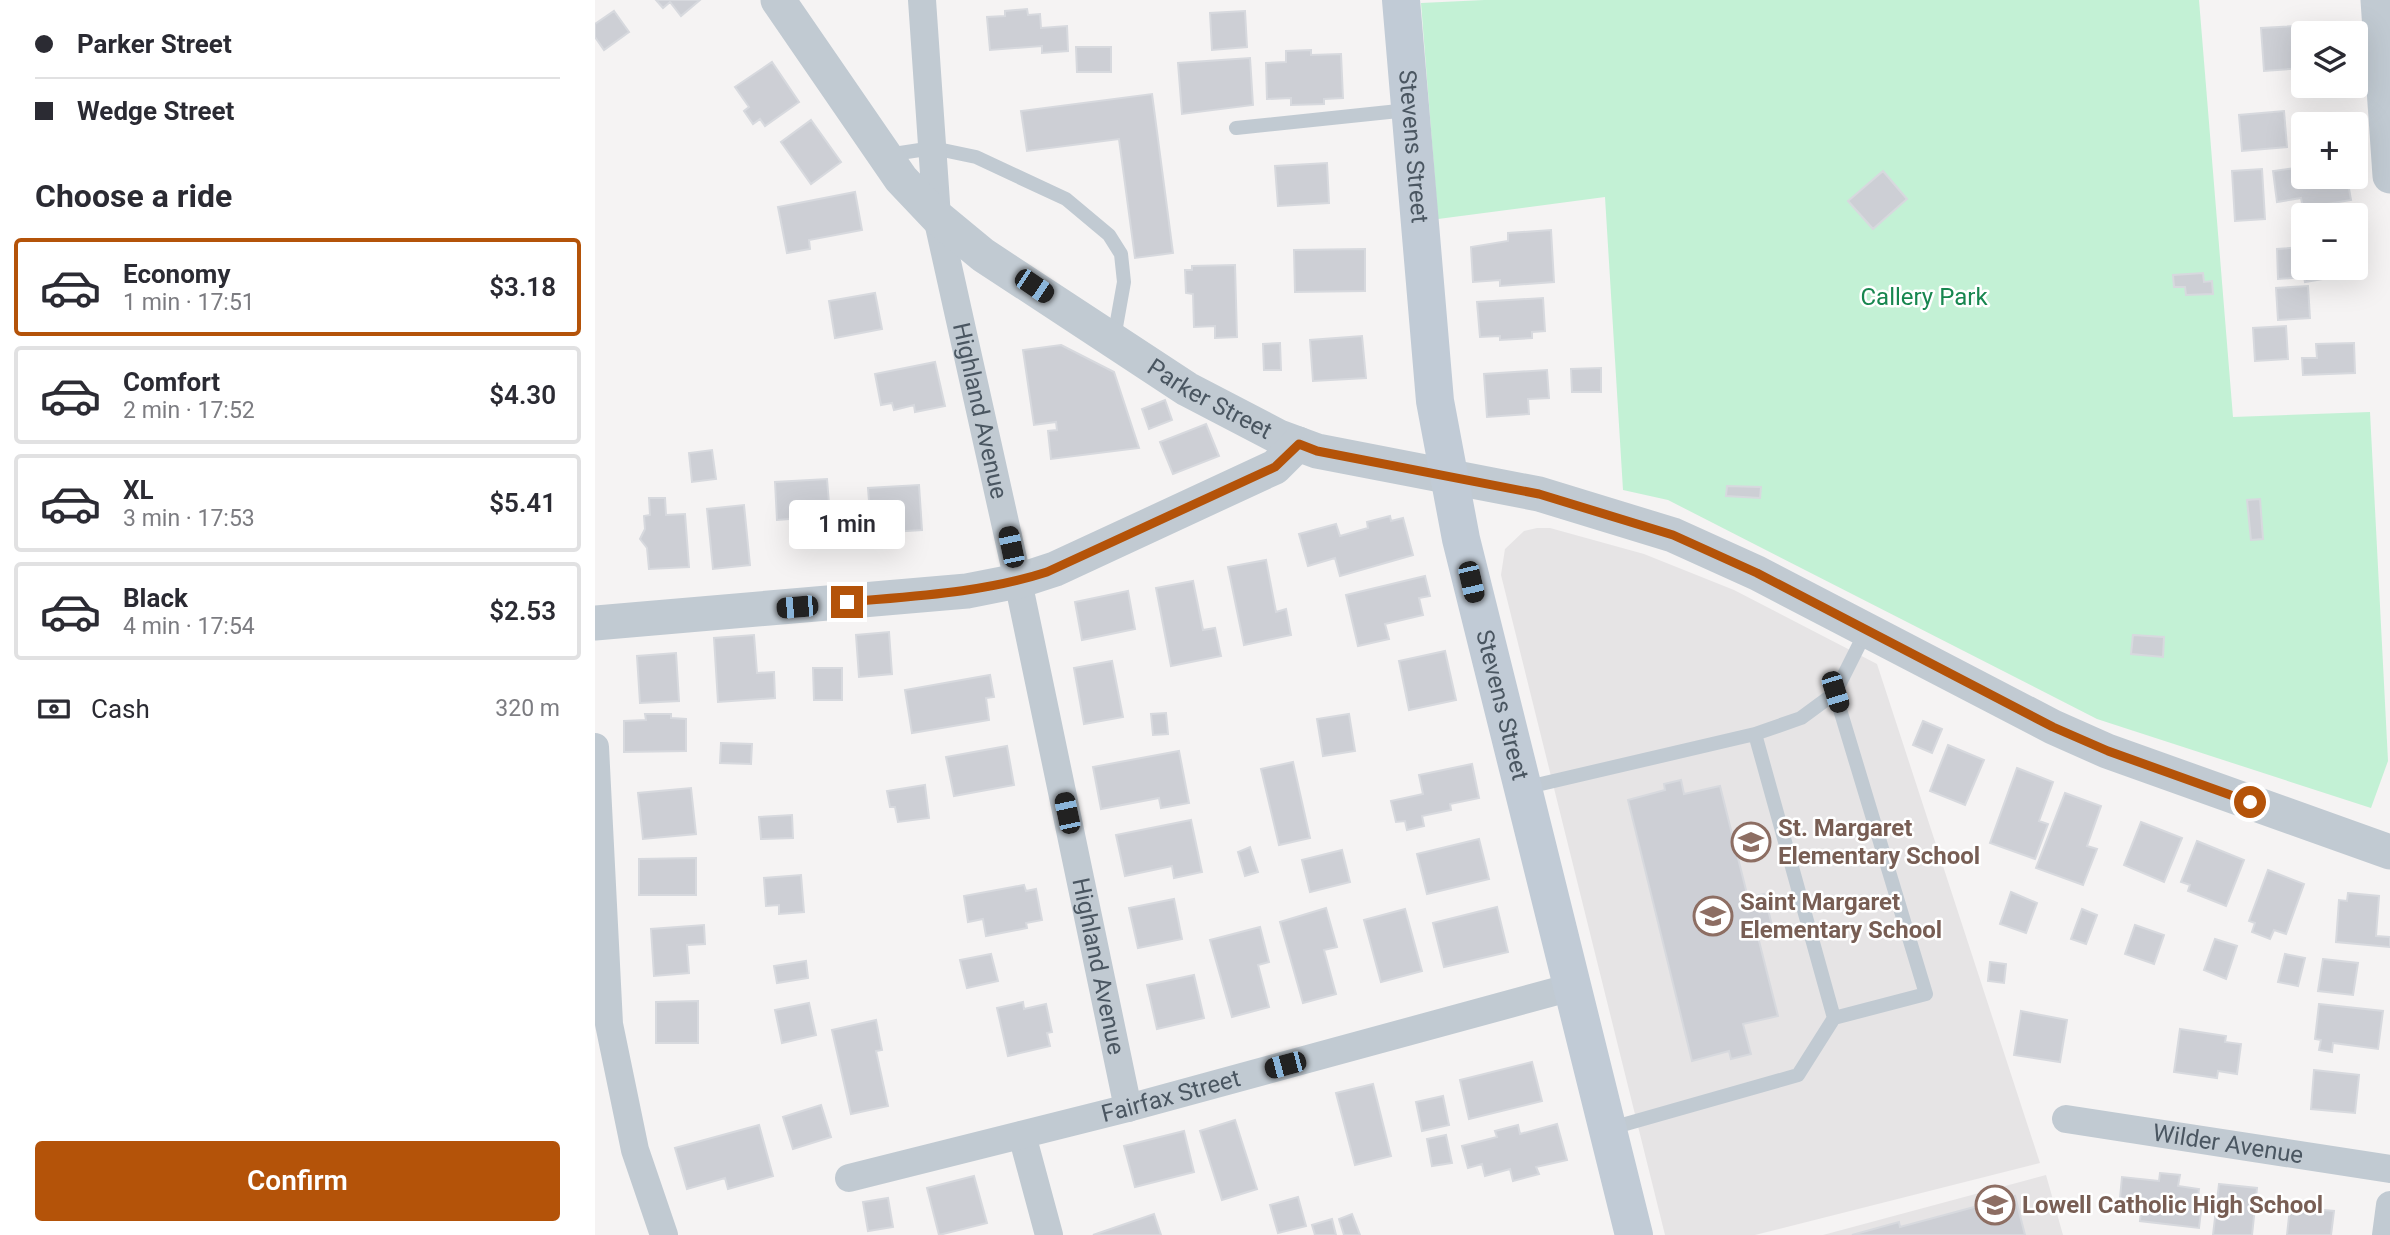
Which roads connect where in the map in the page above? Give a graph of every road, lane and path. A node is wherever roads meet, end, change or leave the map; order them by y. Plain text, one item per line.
1 (778, 0) edge
2 (922, 0) edge
3 (1401, 0) edge
4 (2378, 0) edge
5 (1410, 110) junction
6 (1235, 128) dead end
7 (933, 148) junction
8 (886, 155) junction
9 (2390, 176) edge
10 (937, 216) junction
11 (1114, 340) junction
12 (1299, 444) junction
13 (1447, 477) junction
14 (1018, 581) junction
15 (595, 623) edge
16 (1866, 631) junction
17 (1835, 692) junction
18 (1755, 734) junction
19 (595, 747) edge
20 (1524, 788) junction
21 (2390, 852) edge
22 (1572, 987) junction
23 (1834, 1018) junction
24 (1128, 1108) junction
25 (2066, 1119) dead end
26 (1607, 1129) junction
27 (1022, 1135) junction
28 (2390, 1169) edge
29 (849, 1178) dead end
30 (2390, 1205) edge
31 (664, 1235) edge
32 (1049, 1235) edge
33 (1634, 1235) edge
34 (2386, 1235) edge

1 - 8 street, Parker Street
2 - 7 street, Highland Avenue
3 - 5 main road, Stevens Street
4 - 9 street
5 - 6 lane
5 - 13 main road, Stevens Street
7 - 8 lane
7 - 10 street, Highland Avenue
7 - 11 lane
8 - 10 street, Parker Street
10 - 11 street, Parker Street
10 - 14 street, Highland Avenue
11 - 12 street, Parker Street
12 - 13 street, Parker Street
12 - 14 street
13 - 16 street, Parker Street
13 - 20 main road, Stevens Street
14 - 15 street
14 - 24 street, Highland Avenue
16 - 17 lane
16 - 21 street, Parker Street
17 - 18 lane
17 - 23 lane
18 - 20 lane
18 - 23 lane
19 - 31 street
20 - 22 main road, Stevens Street
22 - 24 street, Fairfax Street
22 - 26 main road, Stevens Street
23 - 26 lane
24 - 27 street, Fairfax Street
25 - 28 street, Wilder Avenue
26 - 33 main road, Stevens Street
27 - 29 street, Fairfax Street
27 - 32 street
30 - 34 street

